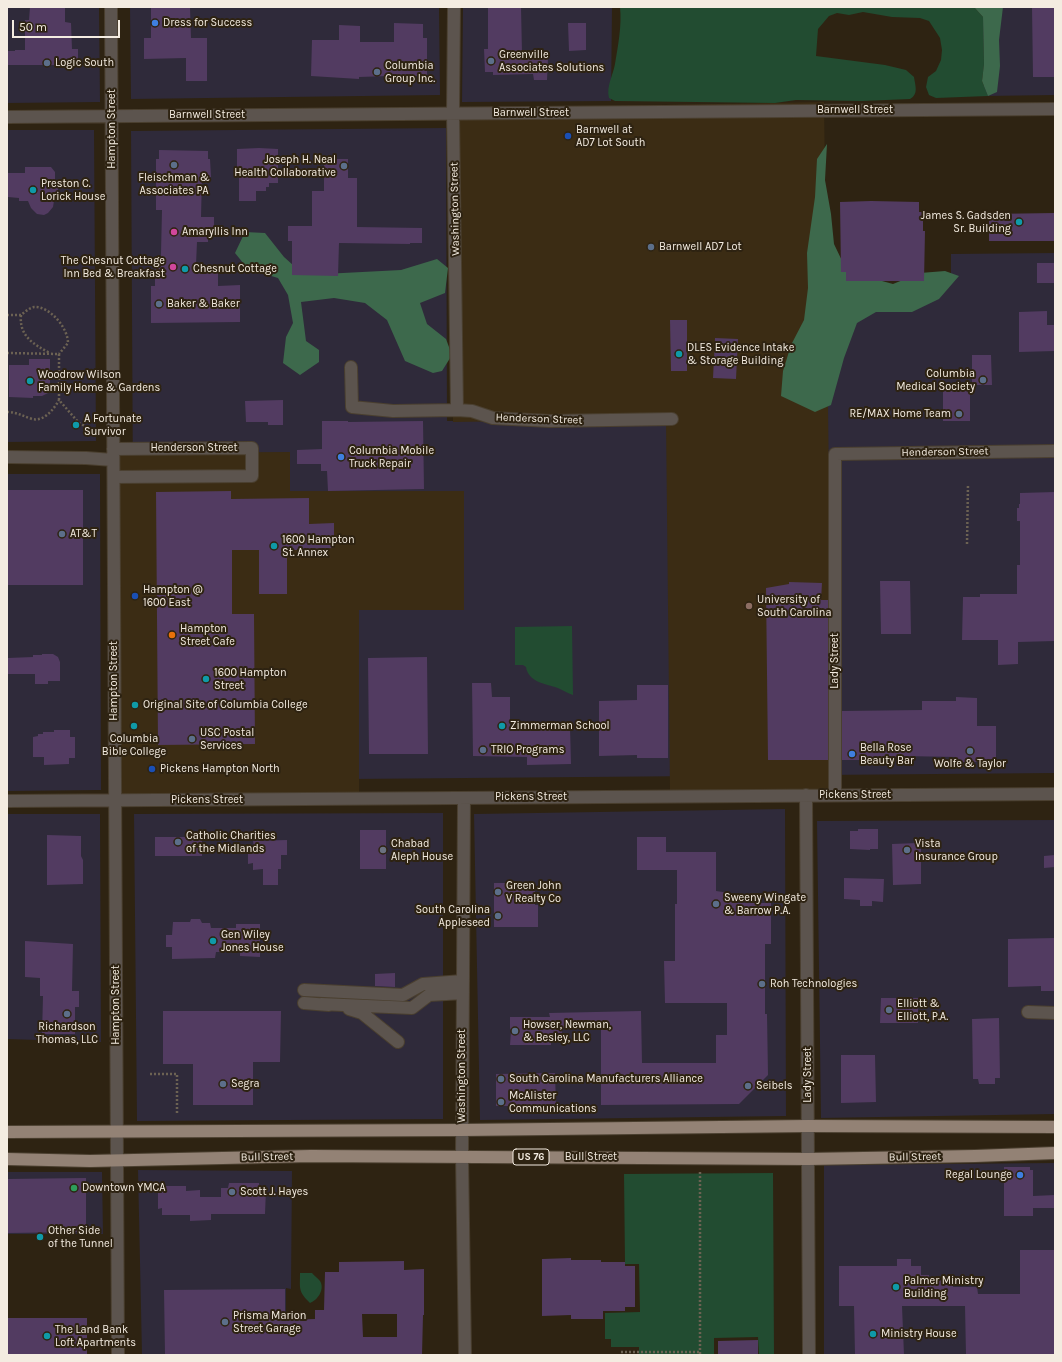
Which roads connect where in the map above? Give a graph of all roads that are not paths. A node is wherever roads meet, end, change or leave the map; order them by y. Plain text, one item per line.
1 (111, 7) edge
2 (454, 7) edge
3 (1055, 109) edge
4 (453, 113) junction
5 (112, 116) junction
6 (7, 117) edge
7 (351, 367) dead end
8 (457, 410) junction
9 (672, 419) dead end
10 (1055, 451) edge
11 (835, 454) joint
12 (113, 455) junction
13 (7, 457) edge
14 (114, 477) junction
15 (1055, 794) edge
16 (806, 795) junction
17 (835, 795) junction
18 (464, 798) junction
19 (115, 800) junction
20 (7, 801) edge
21 (463, 990) junction
22 (321, 1004) junction
23 (1028, 1012) dead end
24 (362, 1013) junction
25 (1055, 1013) edge
26 (398, 1042) dead end
27 (808, 1126) junction
28 (1055, 1127) edge
29 (462, 1130) junction
30 (117, 1131) junction
31 (7, 1132) edge
32 (1055, 1153) edge
33 (462, 1156) junction
34 (7, 1159) edge
35 (808, 1159) junction
36 (117, 1160) junction
37 (118, 1355) edge
38 (465, 1355) edge
39 (809, 1355) edge

1 - 5 street, Hampton Street
2 - 4 street, Washington Street
3 - 4 street, Barnwell Street
4 - 5 street, Barnwell Street
4 - 8 street, Washington Street
5 - 6 street, Barnwell Street
5 - 12 street, Hampton Street
7 - 8 street, Henderson Street
8 - 9 street, Henderson Street
10 - 11 street, Henderson Street
11 - 17 street, Lady Street
12 - 13 street, Henderson Street
12 - 14 street, Hampton Street
12 - 14 street, Henderson Street
14 - 19 street, Hampton Street
15 - 17 street, Pickens Street
16 - 17 street, Pickens Street
16 - 18 street, Pickens Street
16 - 27 street, Lady Street
18 - 19 street, Pickens Street
18 - 21 street, Washington Street
19 - 20 street, Pickens Street
19 - 30 street, Hampton Street
21 - 22 street
21 - 22 street
21 - 24 street
21 - 29 street, Washington Street
22 - 24 street
23 - 25 street
24 - 26 street
27 - 28 main road
27 - 29 main road
27 - 35 street, Lady Street
29 - 30 main road
29 - 33 street, Washington Street
30 - 31 main road
30 - 36 street, Hampton Street
32 - 35 main road, Bull Street / US 76
33 - 35 main road, Bull Street / US 76
33 - 36 main road, Bull Street / US 76
33 - 38 street, Washington Street
34 - 36 main road, Bull Street / US 76
35 - 39 street, Lady Street
36 - 37 street, Hampton Street

